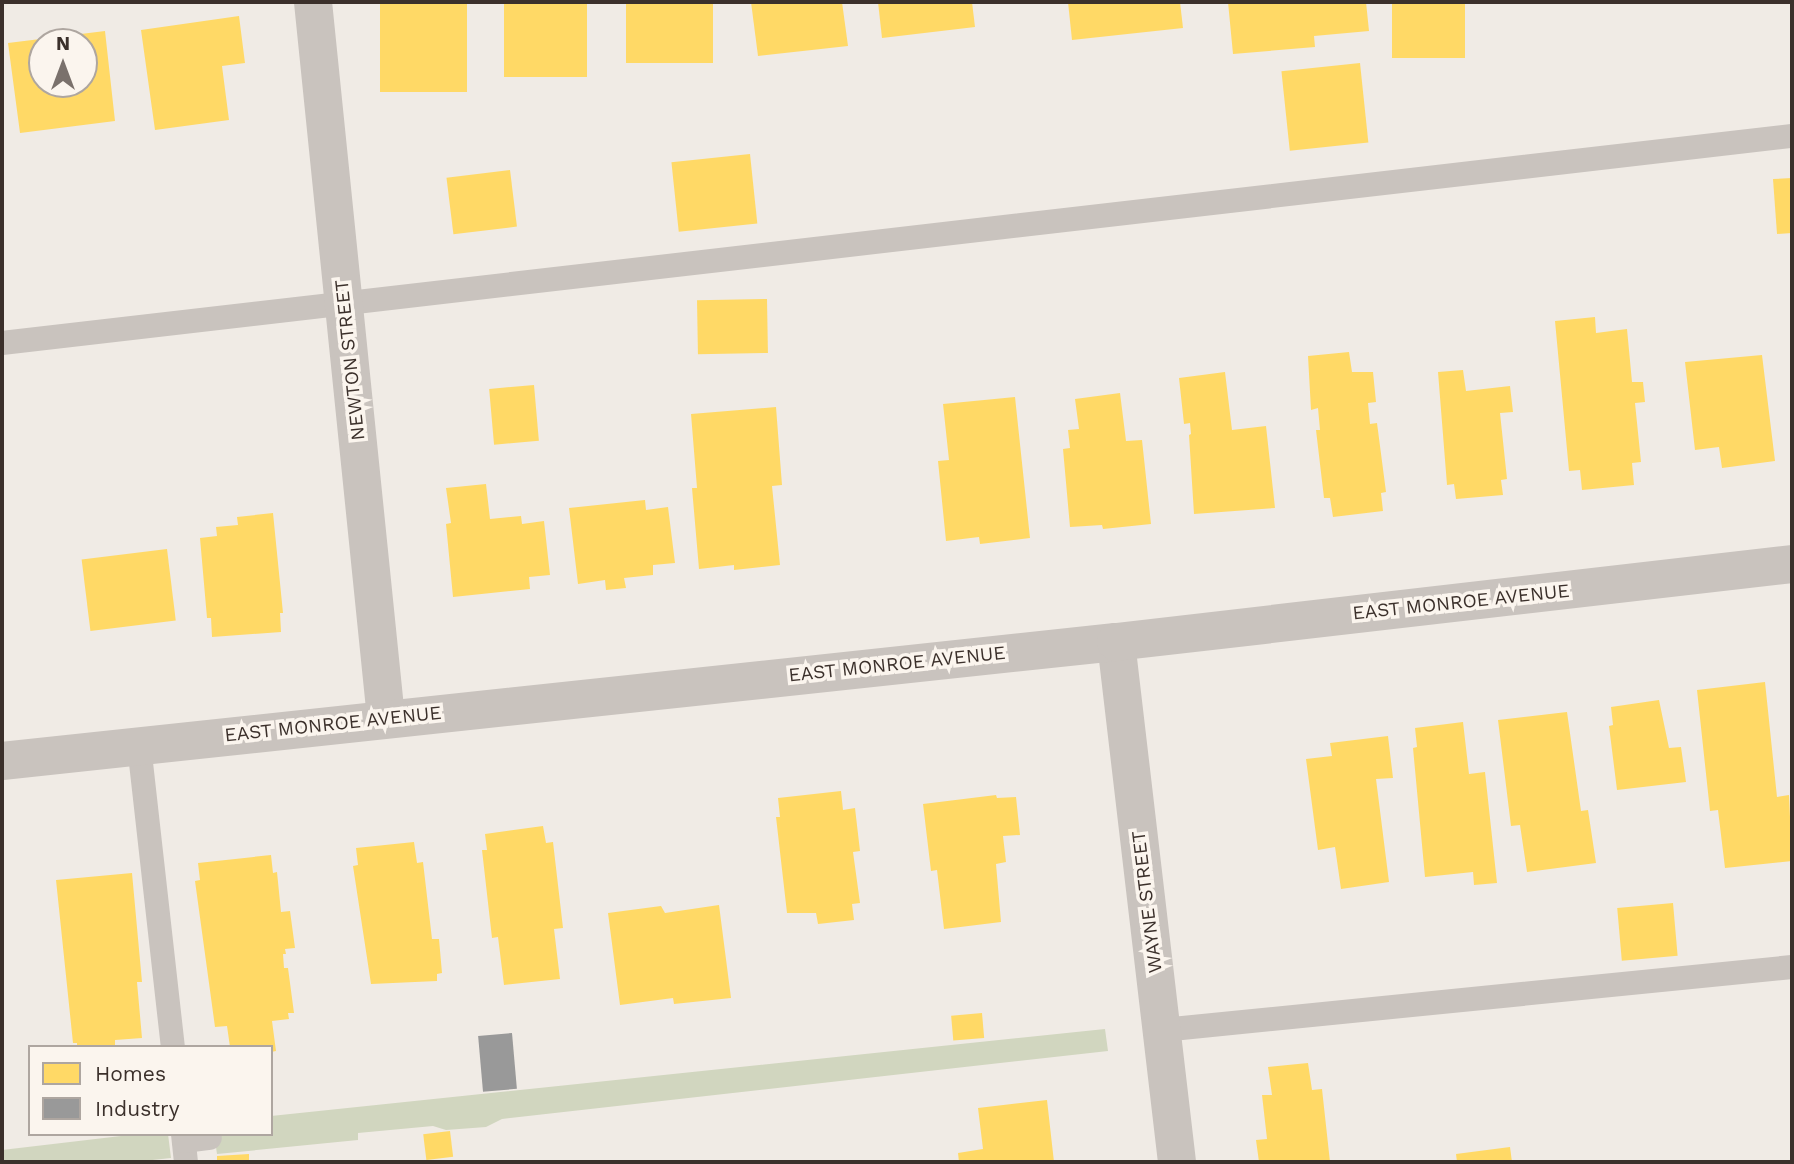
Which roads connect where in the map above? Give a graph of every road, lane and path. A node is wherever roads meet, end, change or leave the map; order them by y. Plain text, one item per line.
1 (313, 2) edge
2 (1792, 136) edge
3 (344, 302) junction
4 (2, 343) edge
5 (1792, 564) edge
6 (1116, 642) junction
7 (386, 718) junction
8 (139, 745) junction
9 (2, 761) edge
10 (1792, 967) edge
11 (1162, 1030) junction
12 (173, 1045) edge
13 (210, 1138) dead end
14 (185, 1146) edge
15 (1177, 1162) edge

1 - 3 street, NEWTON STREET
2 - 3 lane
3 - 4 lane
3 - 7 street, NEWTON STREET
5 - 6 street, EAST MONROE AVENUE
6 - 7 street, EAST MONROE AVENUE
6 - 11 street, WAYNE STREET
7 - 8 street, EAST MONROE AVENUE
8 - 9 street, EAST MONROE AVENUE
8 - 12 lane
10 - 11 lane
11 - 15 street, WAYNE STREET
13 - 14 lane

